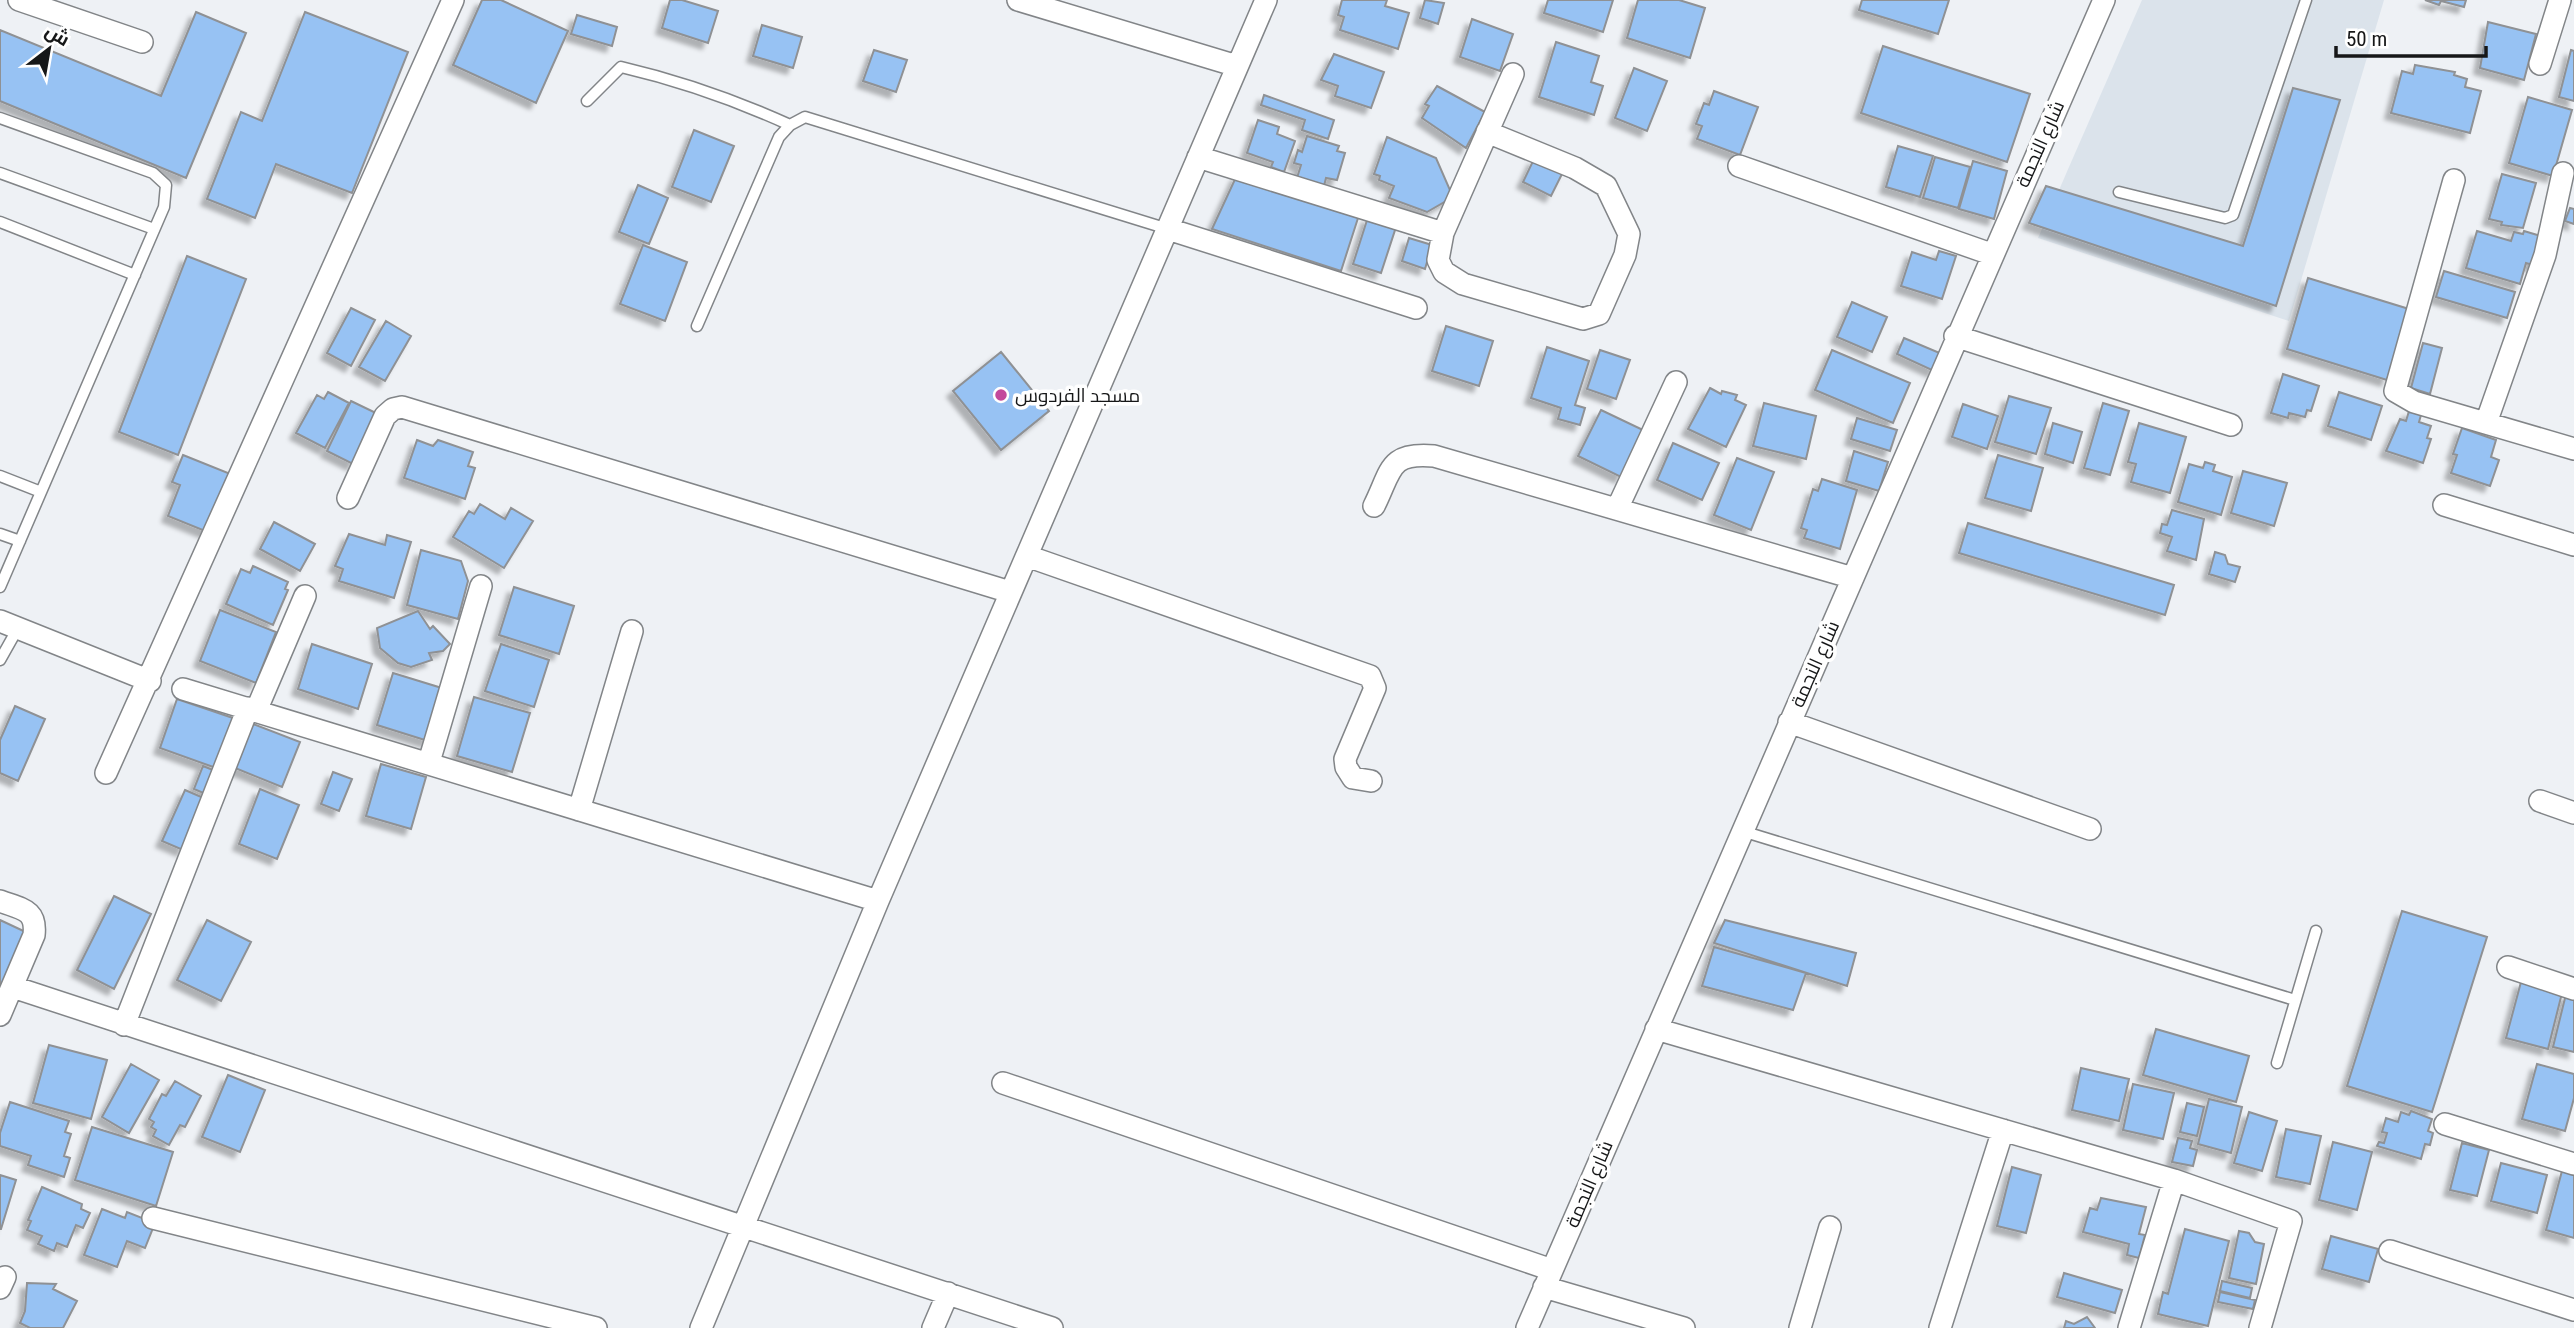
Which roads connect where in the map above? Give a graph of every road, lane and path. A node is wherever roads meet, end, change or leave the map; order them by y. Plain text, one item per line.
1 (19, 0) edge
2 (453, 0) edge
3 (1018, 0) edge
4 (1266, 0) edge
5 (2104, 0) edge
6 (2306, 0) edge
7 (2560, 0) edge
8 (142, 42) dead end
9 (2540, 64) dead end
10 (1237, 66) junction
11 (1513, 74) dead end
12 (587, 102) dead end
13 (0, 118) edge
14 (790, 125) junction
15 (1487, 132) junction
16 (1198, 157) junction
17 (1739, 166) dead end
18 (0, 173) edge
19 (2563, 173) dead end
20 (2454, 180) dead end
21 (2119, 192) dead end
22 (0, 222) edge
23 (155, 229) junction
24 (1168, 229) junction
25 (1443, 233) junction
26 (1991, 254) junction
27 (135, 275) junction
28 (1416, 308) dead end
29 (697, 326) dead end
30 (1955, 336) junction
31 (1676, 382) dead end
32 (2486, 423) junction
33 (2231, 425) dead end
34 (2574, 449) edge
35 (0, 477) edge
36 (41, 492) junction
37 (348, 498) dead end
38 (2444, 505) dead end
39 (1374, 506) dead end
40 (1617, 509) junction
41 (0, 534) edge
42 (20, 541) junction
43 (2574, 545) edge
44 (1027, 555) junction
45 (1853, 578) junction
46 (481, 586) dead end
47 (0, 587) edge
48 (1010, 593) junction
49 (304, 596) dead end
50 (9, 625) edge
51 (632, 631) dead end
52 (0, 660) edge
53 (150, 681) junction
54 (183, 689) dead end
55 (252, 710) junction
56 (1789, 722) junction
57 (429, 762) junction
58 (106, 772) dead end
59 (1371, 781) dead end
60 (2540, 800) dead end
61 (579, 810) junction
62 (2574, 813) edge
63 (2090, 829) dead end
64 (1742, 831) junction
65 (0, 901) edge
66 (878, 901) junction
67 (2316, 931) dead end
68 (2508, 967) dead end
69 (13, 987) junction
70 (2574, 989) edge
71 (2295, 1000) junction
72 (0, 1015) edge
73 (124, 1025) junction
74 (1656, 1029) junction
75 (2277, 1063) dead end
76 (1003, 1083) dead end
77 (2445, 1124) dead end
78 (2003, 1130) junction
79 (2574, 1164) edge
80 (2174, 1180) junction
81 (153, 1218) dead end
82 (1830, 1227) dead end
83 (743, 1228) junction
84 (2390, 1251) dead end
85 (1548, 1279) junction
86 (948, 1293) junction
87 (2574, 1311) edge
88 (596, 1328) edge
89 (701, 1328) edge
90 (933, 1328) edge
91 (1052, 1328) edge
92 (1527, 1328) edge
93 (1684, 1328) edge
94 (1800, 1328) edge
95 (1940, 1328) edge
96 (2129, 1328) edge
97 (2260, 1328) edge

1 - 8 street
2 - 53 street
3 - 10 street
4 - 10 street
5 - 26 street, شارع النجمة
6 - 21 lane
7 - 9 street
10 - 16 street
11 - 15 street
12 - 14 lane
13 - 23 lane
14 - 24 lane
14 - 29 lane
15 - 25 street
15 - 25 street
16 - 24 street
16 - 25 street
17 - 26 street
18 - 23 lane
19 - 32 street
20 - 32 street
22 - 27 lane
23 - 27 lane
24 - 28 street
24 - 44 street
26 - 30 street, شارع النجمة
27 - 36 lane
30 - 33 street
30 - 45 street, شارع النجمة
31 - 40 street
32 - 34 street
35 - 36 lane
36 - 42 lane
37 - 48 street
38 - 43 street
39 - 40 street
40 - 45 street
41 - 42 lane
42 - 47 lane
44 - 48 street
44 - 59 street
45 - 56 street, شارع النجمة
46 - 57 street
48 - 66 street
49 - 55 street
50 - 52 lane
50 - 53 street
51 - 61 street
53 - 58 street
54 - 55 street
55 - 57 street
55 - 73 street
56 - 63 street
56 - 64 street, شارع النجمة
57 - 61 street
60 - 62 street
61 - 66 street
64 - 71 lane
64 - 74 street, شارع النجمة
65 - 69 street
66 - 83 street
67 - 71 lane
68 - 70 street
69 - 72 street
69 - 73 street
71 - 75 lane
73 - 83 street
74 - 78 street
74 - 85 street, شارع النجمة
76 - 85 street
77 - 79 street
78 - 80 street
78 - 95 street
80 - 96 street
80 - 97 street
81 - 88 street
82 - 94 street
83 - 86 street
83 - 89 street
84 - 87 street
85 - 92 street, شارع النجمة
85 - 93 street
86 - 90 street
86 - 91 street

